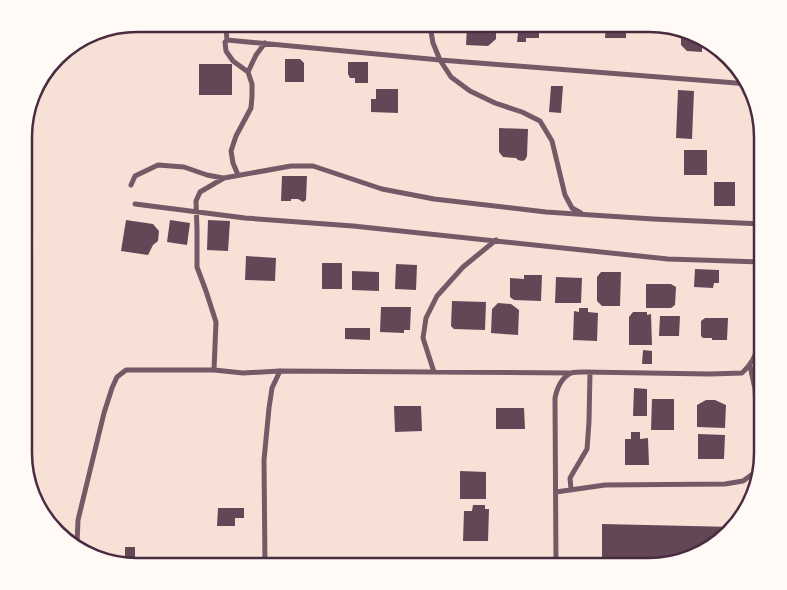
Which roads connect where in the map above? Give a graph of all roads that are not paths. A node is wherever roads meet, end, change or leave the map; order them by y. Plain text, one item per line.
1 (226, 32) edge
2 (431, 33) edge
3 (227, 40) junction
4 (265, 43) junction
5 (440, 60) junction
6 (248, 72) junction
7 (738, 81) edge
8 (238, 175) junction
9 (224, 178) junction
10 (131, 185) dead end
11 (135, 204) dead end
12 (196, 212) junction
13 (584, 214) junction
14 (754, 224) edge
15 (496, 240) junction
16 (754, 262) edge
17 (754, 358) edge
18 (750, 366) junction
19 (214, 370) junction
20 (280, 371) junction
21 (434, 372) junction
22 (590, 372) junction
23 (572, 373) junction
24 (754, 384) edge
25 (752, 474) edge
26 (572, 489) junction
27 (556, 492) junction
28 (77, 538) edge
29 (265, 557) edge
30 (556, 558) edge

1 - 3 street
2 - 5 street
3 - 4 street
3 - 6 street
4 - 5 street
4 - 6 street
5 - 7 street
5 - 13 street
6 - 8 street
8 - 9 street
8 - 13 street
9 - 10 street
9 - 12 street
11 - 12 street
12 - 15 street
12 - 19 street
13 - 14 street
15 - 16 street
15 - 21 street
17 - 18 street
18 - 22 street
18 - 24 street
19 - 20 street
19 - 28 street
20 - 21 street
20 - 29 street
21 - 23 street
22 - 23 street
22 - 26 street
23 - 27 street
25 - 26 street
26 - 27 street
27 - 30 street

